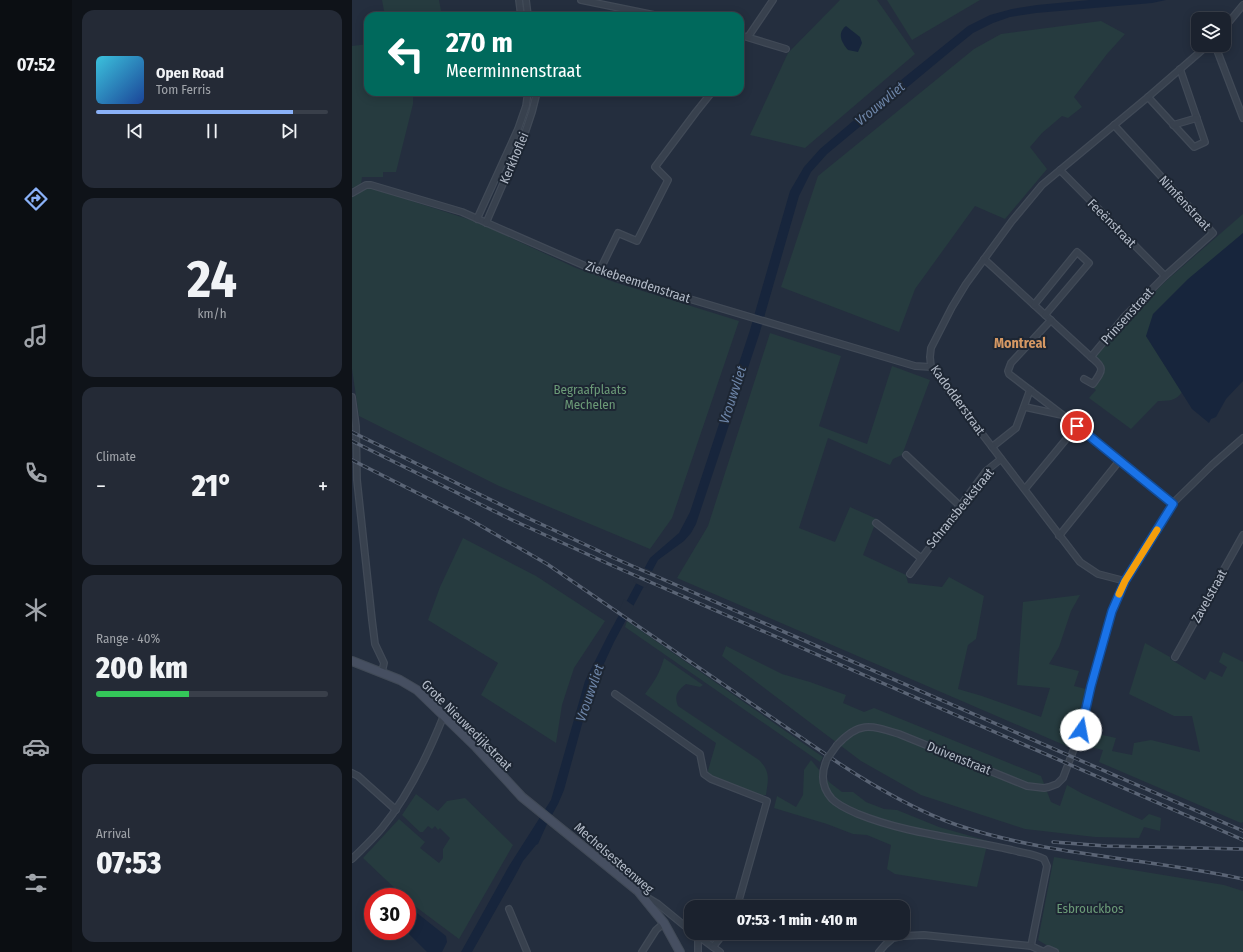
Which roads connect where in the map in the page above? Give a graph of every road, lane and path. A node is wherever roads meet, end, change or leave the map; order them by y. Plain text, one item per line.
1 (519, 0) edge
2 (526, 0) edge
3 (581, 0) edge
4 (773, 0) edge
5 (1243, 5) edge
6 (520, 12) edge
7 (528, 12) edge
8 (640, 12) edge
9 (1231, 20) edge
10 (744, 36) edge
11 (748, 37) junction
12 (786, 50) dead end
13 (1200, 52) edge
14 (1218, 52) edge
15 (1180, 69) junction
16 (527, 96) edge
17 (536, 96) edge
18 (709, 96) edge
19 (1148, 97) junction
20 (1197, 118) junction
21 (1243, 118) edge
22 (1114, 125) junction
23 (1173, 125) junction
24 (1060, 170) junction
25 (352, 193) edge
26 (477, 219) junction
27 (486, 223) junction
28 (984, 259) junction
29 (599, 272) junction
30 (1165, 276) junction
31 (1034, 305) junction
32 (1045, 315) junction
33 (1051, 320) junction
34 (1091, 357) junction
35 (931, 367) junction
36 (1084, 378) dead end
37 (1030, 390) junction
38 (352, 397) edge
39 (1025, 406) junction
40 (1064, 416) junction
41 (1077, 426) junction
42 (1243, 438) edge
43 (992, 447) junction
44 (906, 455) dead end
45 (1001, 460) junction
46 (1120, 460) junction
47 (1025, 490) junction
48 (1173, 504) junction
49 (960, 506) junction
50 (876, 522) dead end
51 (1243, 535) edge
52 (1059, 536) junction
53 (921, 558) junction
54 (910, 574) dead end
55 (1125, 581) junction
56 (1175, 657) dead end
57 (352, 661) edge
58 (382, 672) junction
59 (615, 694) dead end
60 (444, 716) junction
61 (352, 773) edge
62 (536, 809) joint
63 (396, 810) junction
64 (352, 860) edge
65 (638, 891) junction
66 (739, 900) edge
67 (509, 910) dead end
68 (664, 922) junction
69 (684, 925) edge
70 (697, 940) edge
71 (703, 940) edge
72 (718, 940) edge
73 (1031, 946) junction
74 (713, 947) junction
75 (527, 952) edge
76 (642, 952) edge
77 (680, 952) edge
78 (698, 952) edge
79 (720, 952) edge
80 (879, 952) edge
81 (1044, 952) edge
82 (1055, 952) edge

1 - 6 street
2 - 7 street
3 - 8 street
4 - 11 street
5 - 9 street
10 - 11 street
11 - 12 street
13 - 15 street, Kadodderstraat
14 - 21 street
15 - 19 street, Kadodderstraat
15 - 20 street
16 - 26 street, Kerkhoflei
17 - 27 street, Kerkhoflei
18 - 29 street
19 - 22 street, Kadodderstraat
19 - 23 street
20 - 23 street
20 - 23 street
22 - 24 street, Kadodderstraat
22 - 30 street, Nimfenstraat
24 - 28 street, Kadodderstraat
24 - 30 street, Feeënstraat
25 - 26 street, Ziekebeemdenstraat
26 - 27 street, Ziekebeemdenstraat
27 - 29 street, Ziekebeemdenstraat
28 - 31 street, Prinsenstraat
28 - 35 street, Kadodderstraat
29 - 35 street, Ziekebeemdenstraat
30 - 34 street, Prinsenstraat
31 - 32 street, Prinsenstraat
31 - 32 street
32 - 33 street, Prinsenstraat
33 - 34 street, Prinsenstraat
33 - 37 street
34 - 36 street, Prinsenstraat
35 - 43 street, Kadodderstraat
37 - 39 street
37 - 40 street
38 - 58 street
39 - 40 street
39 - 43 street
40 - 41 street
41 - 46 street
41 - 47 street
42 - 48 street, Duivenstraat
43 - 45 street, Kadodderstraat
44 - 49 street
45 - 47 street, Kadodderstraat
45 - 49 street, Schransbeekstraat
46 - 48 street
46 - 52 street
47 - 52 street, Kadodderstraat
48 - 55 street, Duivenstraat
49 - 53 street, Schransbeekstraat
50 - 53 street, Schransbeekstraat
51 - 56 street, Zavelstraat
52 - 55 street, Kadodderstraat
53 - 54 street, Schransbeekstraat
55 - 73 street, Duivenstraat, bridge
57 - 58 main road, Grote Nieuwedijkstraat
58 - 60 main road, Grote Nieuwedijkstraat
59 - 66 street
60 - 62 main road, Grote Nieuwedijkstraat
60 - 63 street
61 - 63 street
62 - 65 main road, Mechelsesteenweg
63 - 64 street
65 - 68 main road, Mechelsesteenweg
65 - 69 street
67 - 75 street
68 - 76 street
68 - 77 main road, Mechelsesteenweg
70 - 78 street
71 - 74 street
72 - 74 street
73 - 80 street
73 - 81 street
74 - 79 street
81 - 82 street

